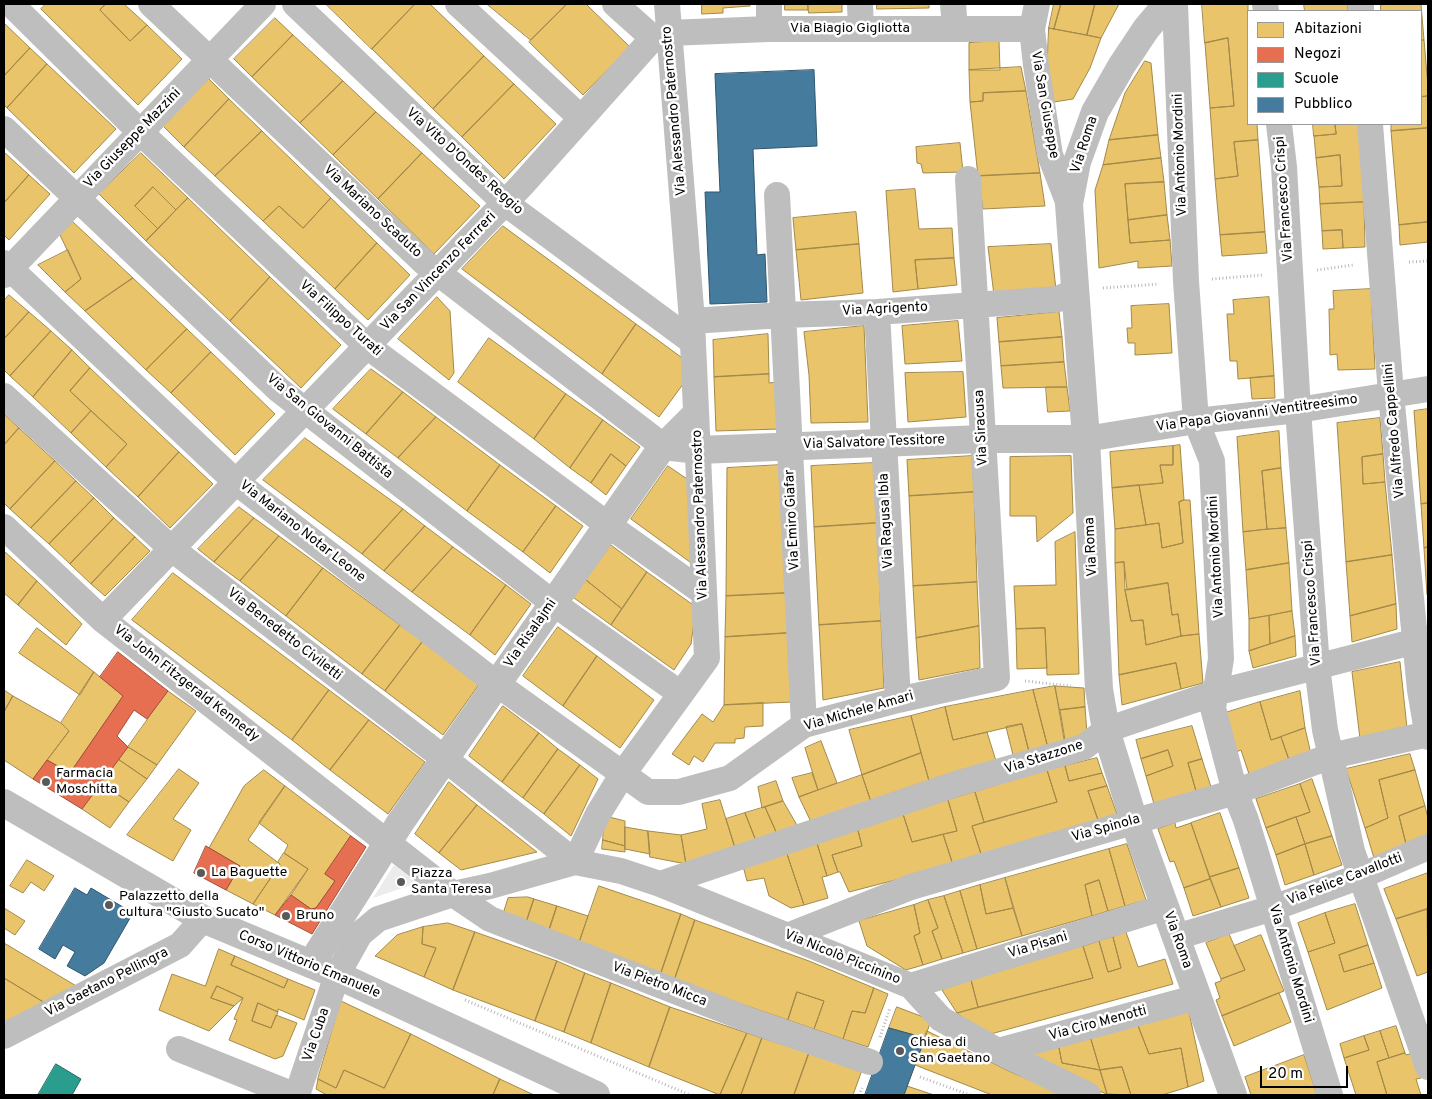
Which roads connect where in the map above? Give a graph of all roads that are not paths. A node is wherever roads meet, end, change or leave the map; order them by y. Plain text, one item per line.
1 (11, 4) edge
2 (151, 4) edge
3 (263, 4) edge
4 (295, 4) edge
5 (458, 4) edge
6 (615, 4) edge
7 (667, 4) edge
8 (1167, 4) edge
9 (1174, 4) edge
10 (769, 16) edge
11 (860, 16) edge
12 (954, 16) edge
13 (1034, 16) edge
14 (661, 35) junction
15 (209, 60) junction
16 (581, 118) junction
17 (1279, 125) edge
18 (1370, 125) edge
19 (4, 129) edge
20 (140, 132) junction
21 (968, 178) dead end
22 (777, 196) dead end
23 (76, 198) junction
24 (505, 203) junction
25 (1069, 204) junction
26 (6, 268) edge
27 (438, 272) junction
28 (1076, 291) junction
29 (975, 305) junction
30 (877, 312) junction
31 (782, 315) junction
32 (693, 331) junction
33 (367, 346) junction
34 (1428, 389) edge
35 (1391, 394) junction
36 (4, 396) edge
37 (1298, 410) junction
38 (305, 411) junction
39 (696, 413) junction
40 (1196, 421) junction
41 (983, 439) junction
42 (1086, 439) junction
43 (883, 443) junction
44 (663, 446) junction
45 (789, 446) junction
46 (698, 450) junction
47 (236, 482) junction
48 (608, 525) junction
49 (4, 527) edge
50 (172, 549) junction
51 (704, 593) junction
52 (553, 603) junction
53 (103, 620) junction
54 (1422, 639) edge
55 (1317, 666) junction
56 (997, 678) joint
57 (497, 684) junction
58 (1215, 693) junction
59 (681, 694) junction
60 (898, 700) junction
61 (804, 725) junction
62 (1106, 730) junction
63 (1428, 735) edge
64 (1331, 756) junction
65 (445, 759) junction
66 (622, 775) junction
67 (1235, 792) junction
68 (4, 803) edge
69 (1134, 821) junction
70 (388, 832) junction
71 (1428, 847) edge
72 (575, 862) junction
73 (1361, 876) junction
74 (660, 884) junction
75 (453, 894) junction
76 (1165, 907) junction
77 (1273, 908) junction
78 (203, 919) junction
79 (787, 936) junction
80 (1176, 937) junction
81 (311, 964) junction
82 (337, 975) junction
83 (911, 986) junction
84 (1198, 997) junction
85 (4, 1036) edge
86 (179, 1049) dead end
87 (998, 1051) junction
88 (870, 1062) dead end
89 (1428, 1067) edge
90 (296, 1095) edge
91 (596, 1095) edge
92 (1088, 1095) edge
93 (1233, 1095) edge
94 (1330, 1095) edge

1 - 20 street, Via Filippo Turati
2 - 15 street, Via Mariano Scaduto
3 - 15 street, Via Giuseppe Mazzini
4 - 24 street, Via Vito D'Ondes Reggio
5 - 16 street
6 - 14 street
7 - 14 street, Via Alessandro Paternostro
8 - 25 street, Via Roma
9 - 40 street, Via Antonio Mordini
10 - 11 street, Via Biagio Gigliotta
10 - 14 street, Via Biagio Gigliotta
11 - 12 street, Via Biagio Gigliotta
12 - 13 street, Via Biagio Gigliotta
13 - 25 street, Via San Giuseppe
14 - 16 street, Via San Vincenzo Ferrreri
14 - 32 street, Via Alessandro Paternostro
15 - 20 street, Via Giuseppe Mazzini
15 - 27 street, Via Mariano Scaduto
16 - 24 street, Via San Vincenzo Ferrreri
17 - 37 street, Via Francesco Crispi
18 - 35 street, Via Alfredo Cappellini
19 - 23 street, Via San Giovanni Battista
20 - 23 street, Via Giuseppe Mazzini
20 - 33 street, Via Filippo Turati
21 - 29 street, Via Siracusa
22 - 31 street, Via Emiro Giafar
23 - 26 street, Via Giuseppe Mazzini
23 - 38 street, Via San Giovanni Battista
24 - 27 street, Via San Vincenzo Ferrreri
24 - 32 street, Via Vito D'Ondes Reggio
25 - 28 street, Via Roma
26 - 47 street, Via Mariano Notar Leone
27 - 33 street, Via San Vincenzo Ferrreri
27 - 44 street, Via Mariano Scaduto
28 - 29 street, Via Agrigento
28 - 42 street, Via Roma
29 - 30 street, Via Agrigento
29 - 41 street, Via Siracusa
30 - 31 street, Via Agrigento
30 - 43 street, Via Ragusa Ibla
31 - 32 street, Via Agrigento
31 - 45 street, Via Emiro Giafar
32 - 39 street, Via Alessandro Paternostro
33 - 38 street, Via San Vincenzo Ferrreri
33 - 48 street, Via Filippo Turati
34 - 35 street, Via Papa Giovanni Ventitreesimo
35 - 37 street, Via Papa Giovanni Ventitreesimo
35 - 54 street, Via Alfredo Cappellini
36 - 50 street, Via Benedetto Civiletti
37 - 40 street, Via Papa Giovanni Ventitreesimo
37 - 55 street, Via Francesco Crispi
38 - 47 street, Via San Vincenzo Ferrreri
38 - 52 street, Via San Giovanni Battista
39 - 44 street
39 - 46 street, Via Alessandro Paternostro
40 - 42 street, Via Papa Giovanni Ventitreesimo
40 - 58 street, Via Antonio Mordini
41 - 42 street, Via Salvatore Tessitore
41 - 43 street, Via Salvatore Tessitore
41 - 56 street, Via Siracusa
42 - 62 street, Via Roma
43 - 45 street, Via Salvatore Tessitore
43 - 60 street, Via Ragusa Ibla
44 - 46 street, Via Salvatore Tessitore
44 - 48 street, Via Risalajmi
45 - 46 street, Via Salvatore Tessitore
45 - 61 street, Via Emiro Giafar
46 - 51 street, Via Alessandro Paternostro
47 - 50 street, Via San Vincenzo Ferrreri
47 - 57 street, Via Mariano Notar Leone
48 - 51 street, Via Filippo Turati
48 - 52 street, Via Risalajmi
49 - 53 street, Via John Fitzgerald Kennedy
50 - 53 street, Via San Vincenzo Ferrreri
50 - 65 street, Via Benedetto Civiletti
51 - 59 street, Via Alessandro Paternostro
52 - 57 street, Via Risalajmi
52 - 59 street, Via San Giovanni Battista
53 - 70 street, Via John Fitzgerald Kennedy
54 - 55 street, Via Stazzone
54 - 63 street, Via Alfredo Cappellini
55 - 58 street, Via Stazzone
55 - 64 street, Via Francesco Crispi
56 - 60 street, Via Michele Amari
57 - 65 street, Via Risalajmi
57 - 66 street, Via Mariano Notar Leone
58 - 62 street, Via Stazzone
58 - 67 street, Via Antonio Mordini
59 - 66 street, Via Alessandro Paternostro
60 - 61 street, Via Michele Amari
61 - 66 street, Via Michele Amari
62 - 69 street, Via Roma
62 - 74 street, Via Stazzone
63 - 64 street, Via Spinola
64 - 67 street, Via Spinola
64 - 73 street, Via Francesco Crispi
65 - 70 street, Via Risalajmi
65 - 72 street, Via Benedetto Civiletti
66 - 72 street, Via Alessandro Paternostro
67 - 69 street, Via Spinola
67 - 77 street, Via Antonio Mordini
68 - 78 street, Corso Vittorio Emanuele
69 - 76 street, Via Roma
69 - 79 street, Via Spinola
70 - 75 street, Via John Fitzgerald Kennedy
70 - 81 street
71 - 73 street, Via Felice Cavallotti
72 - 74 street, Via Nicolò Piccinino
72 - 75 street
73 - 77 street, Via Felice Cavallotti
73 - 89 street, Via Francesco Crispi
74 - 79 street, Via Nicolò Piccinino
75 - 82 street, Via Cuba
75 - 88 street, Via Pietro Micca
76 - 80 street, Via Roma
76 - 83 street, Via Pisani
77 - 80 street, Via Felice Cavallotti
77 - 94 street, Via Antonio Mordini
78 - 81 street, Corso Vittorio Emanuele
78 - 85 street, Via Gaetano Pellingra
79 - 83 street, Via Nicolò Piccinino
80 - 84 street, Via Roma
81 - 82 street, Corso Vittorio Emanuele
82 - 90 street, Via Cuba
82 - 91 street, Corso Vittorio Emanuele
83 - 87 street, Via Nicolò Piccinino
84 - 87 street, Via Ciro Menotti
84 - 93 street, Via Roma
86 - 90 street
87 - 92 street, Via Nicolò Piccinino

